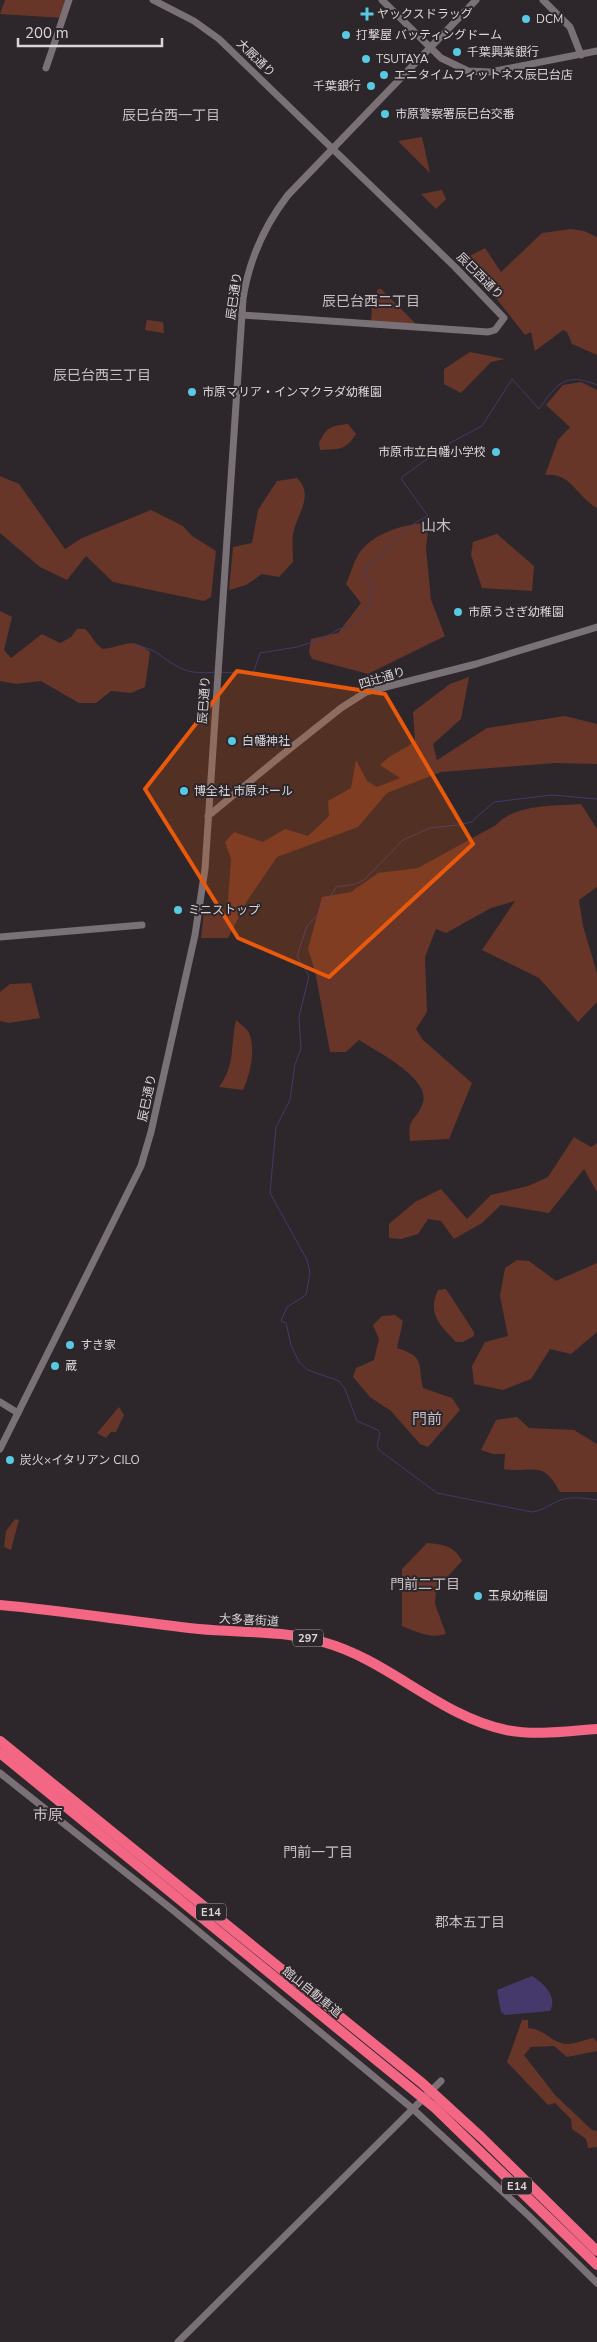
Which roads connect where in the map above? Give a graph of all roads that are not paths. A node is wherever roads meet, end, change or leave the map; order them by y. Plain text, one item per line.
1 (69, 0) edge
2 (154, 0) edge
3 (382, 0) edge
4 (476, 0) edge
5 (542, 0) edge
6 (430, 48) junction
7 (597, 51) edge
8 (581, 55) junction
9 (46, 68) dead end
10 (332, 147) junction
11 (242, 315) junction
12 (597, 627) edge
13 (208, 816) junction
14 (142, 925) dead end
15 (0, 937) edge
16 (0, 1402) edge
17 (18, 1413) junction
18 (0, 1449) edge
19 (0, 1605) edge
20 (597, 1729) edge
21 (0, 1741) edge
22 (0, 1753) edge
23 (0, 1773) edge
24 (440, 2081) dead end
25 (438, 2105) junction
26 (413, 2109) junction
27 (597, 2251) edge
28 (597, 2265) edge
29 (597, 2283) edge
30 (178, 2342) edge

1 - 9 street
2 - 10 street, 大厩通り
3 - 6 street
4 - 6 street, 辰巳通り
5 - 8 street
6 - 8 street
6 - 10 street, 辰巳通り
7 - 8 street
10 - 11 street, 辰巳通り
10 - 11 street, 辰巳西通り
11 - 13 street, 辰巳通り
12 - 13 street, 四辻通り
13 - 17 street, 辰巳通り
14 - 15 street
16 - 17 street
17 - 18 street, 辰巳通り
19 - 20 highway, 大多喜街道 / 297
21 - 25 highway, 館山自動車道 / E14
22 - 25 highway, 館山自動車道 / E14
23 - 26 street
24 - 26 street
25 - 27 highway, 館山自動車道 / E14
25 - 28 highway, 館山自動車道 / E14
26 - 29 street
26 - 30 street

